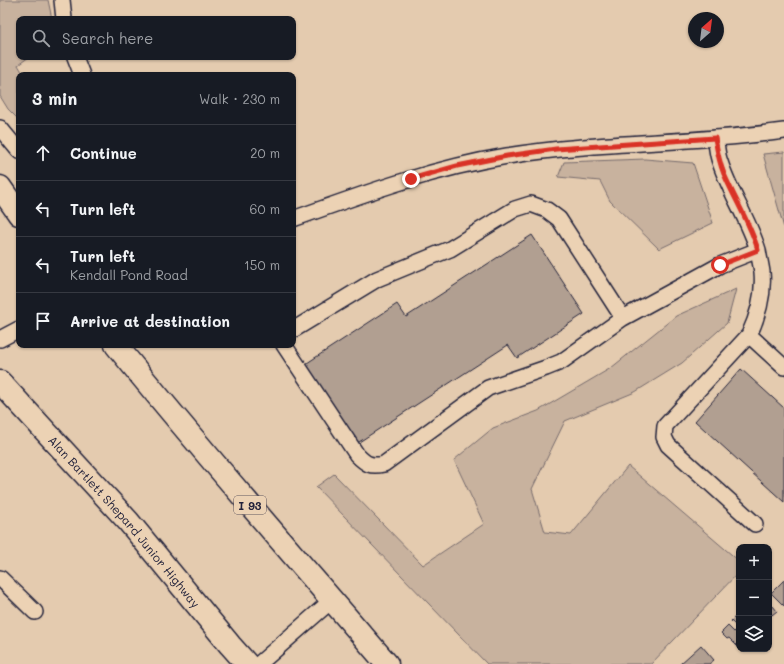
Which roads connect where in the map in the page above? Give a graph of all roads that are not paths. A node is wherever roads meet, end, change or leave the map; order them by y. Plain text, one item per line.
1 (62, 0) edge
2 (64, 16) edge
3 (76, 60) edge
4 (81, 72) edge
5 (0, 128) edge
6 (784, 131) edge
7 (715, 138) junction
8 (16, 147) edge
9 (0, 187) edge
10 (16, 210) edge
11 (296, 218) edge
12 (758, 250) junction
13 (623, 318) junction
14 (296, 328) edge
15 (16, 331) edge
16 (749, 335) junction
17 (0, 339) edge
18 (118, 348) edge
19 (286, 348) edge
20 (784, 367) edge
21 (0, 382) edge
22 (755, 524) dead end
23 (0, 578) edge
24 (332, 600) junction
25 (35, 612) dead end
26 (247, 664) edge
27 (259, 664) edge
28 (387, 664) edge

1 - 2 street
3 - 4 street
5 - 8 street
6 - 7 street
7 - 11 street
7 - 12 street
9 - 10 highway
12 - 13 street
12 - 16 street
13 - 14 street
13 - 19 street
15 - 17 street
16 - 20 street
16 - 22 street
18 - 24 highway, I 93
21 - 26 highway, Alan Bartlett Shepard Junior Highway
23 - 25 street
24 - 27 street
24 - 28 highway, I 93

